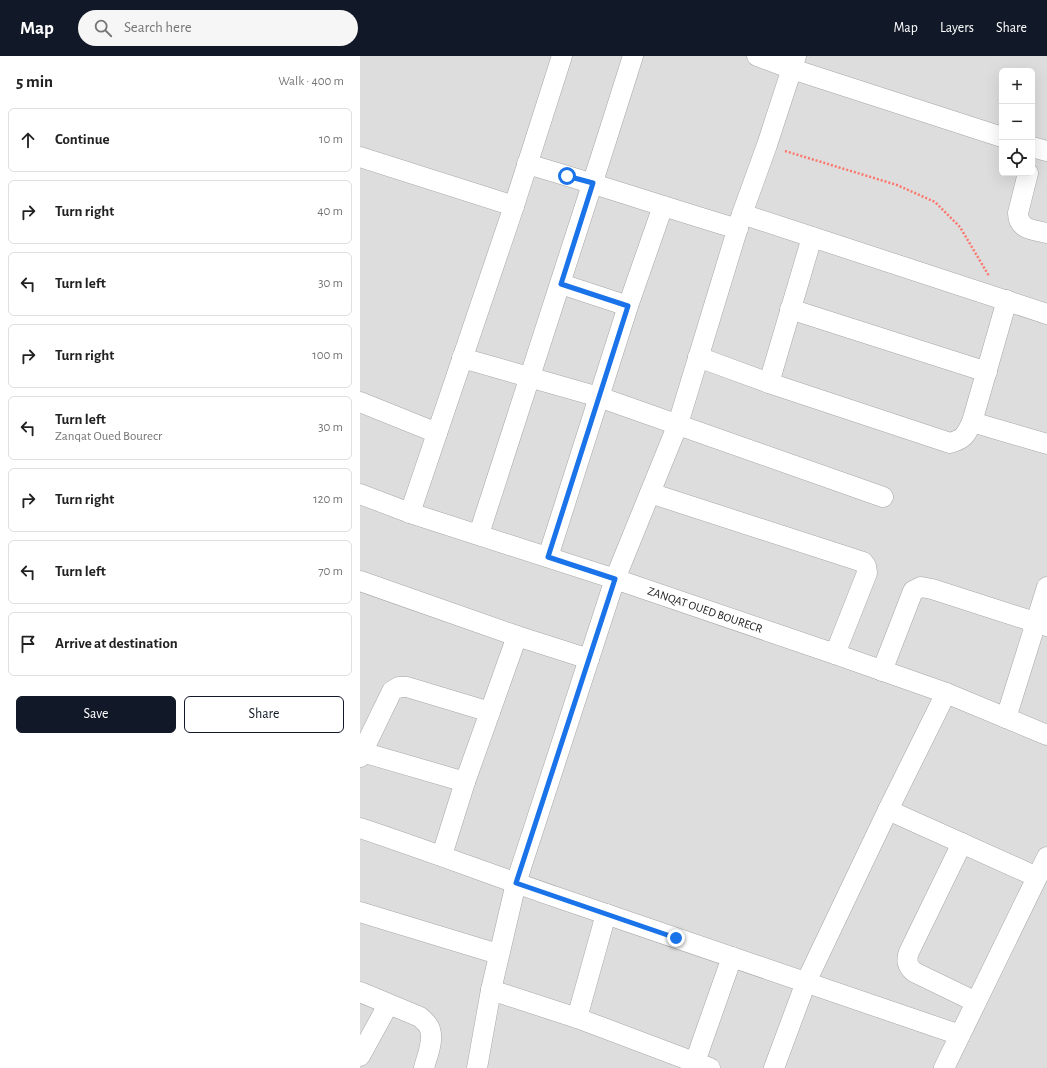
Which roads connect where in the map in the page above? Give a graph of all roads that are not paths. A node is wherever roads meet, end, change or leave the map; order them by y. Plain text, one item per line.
1 (633, 56) edge
2 (757, 56) edge
3 (559, 57) edge
4 (794, 62) edge
5 (999, 136) edge
6 (360, 157) edge
7 (526, 164) junction
8 (1027, 176) edge
9 (593, 183) junction
10 (514, 206) junction
11 (663, 206) junction
12 (740, 221) junction
13 (1047, 233) edge
14 (812, 236) junction
15 (561, 284) junction
16 (1005, 299) junction
17 (628, 306) junction
18 (790, 309) junction
19 (1047, 314) edge
20 (698, 357) junction
21 (462, 358) junction
22 (987, 372) junction
23 (528, 378) junction
24 (769, 383) junction
25 (599, 397) junction
26 (360, 402) edge
27 (972, 422) junction
28 (678, 424) junction
29 (437, 433) junction
30 (1047, 444) edge
31 (650, 493) junction
32 (360, 494) edge
33 (882, 497) dead end
34 (410, 512) junction
35 (479, 534) junction
36 (548, 557) junction
37 (615, 579) junction
38 (360, 581) edge
39 (1047, 587) edge
40 (1042, 624) edge
41 (517, 636) junction
42 (835, 654) junction
43 (589, 659) junction
44 (882, 671) junction
45 (946, 693) junction
46 (490, 712) junction
47 (1006, 718) junction
48 (1047, 734) edge
49 (361, 754) edge
50 (465, 782) junction
51 (888, 810) junction
52 (360, 828) edge
53 (962, 843) junction
54 (442, 856) junction
55 (1047, 857) edge
56 (1037, 877) junction
57 (516, 883) junction
58 (360, 912) edge
59 (606, 914) junction
60 (498, 954) junction
61 (732, 957) junction
62 (806, 982) junction
63 (491, 990) junction
64 (360, 992) edge
65 (976, 1002) junction
66 (388, 1004) junction
67 (577, 1018) junction
68 (960, 1035) junction
69 (360, 1056) edge
70 (702, 1065) edge
71 (424, 1068) edge
72 (477, 1068) edge
73 (774, 1068) edge
74 (944, 1068) edge

1 - 9 street
2 - 4 street
3 - 7 street
4 - 5 street
4 - 12 street
6 - 10 street
7 - 9 street
7 - 10 street
8 - 13 street
9 - 11 street
9 - 15 street
10 - 21 street
11 - 12 street
11 - 17 street
12 - 14 street
12 - 20 street
14 - 16 street
14 - 18 street
15 - 17 street
15 - 23 street
16 - 19 street
16 - 22 street
17 - 25 street
18 - 22 street
18 - 24 street
20 - 24 street
20 - 28 street
21 - 23 street
21 - 29 street
22 - 27 street
23 - 25 street
23 - 35 street
24 - 27 street
25 - 28 street
25 - 36 street
26 - 29 street
27 - 30 street
28 - 31 street
28 - 33 street
29 - 34 street
31 - 37 street
31 - 42 street
32 - 34 street, ZANQAT OUED BOURECR
34 - 35 street, ZANQAT OUED BOURECR
35 - 36 street, ZANQAT OUED BOURECR
36 - 37 street, ZANQAT OUED BOURECR
37 - 42 street, ZANQAT OUED BOURECR
37 - 43 street
38 - 41 street
39 - 40 street
40 - 44 street
40 - 47 street
41 - 43 street
41 - 46 street
42 - 44 street, ZANQAT OUED BOURECR
43 - 57 street
44 - 45 street, ZANQAT OUED BOURECR
45 - 47 street, ZANQAT OUED BOURECR
45 - 51 street
46 - 49 street
46 - 50 street
47 - 48 street, ZANQAT OUED BOURECR
49 - 50 street
50 - 54 street
51 - 53 street
51 - 62 street
52 - 54 street
53 - 56 street
53 - 65 street
54 - 57 street
55 - 56 street
56 - 65 street
57 - 59 street
57 - 60 street
58 - 60 street
59 - 61 street
59 - 67 street
60 - 63 street
61 - 62 street
61 - 70 street
62 - 68 street
62 - 73 street
63 - 67 street
63 - 72 street
64 - 66 street
65 - 68 street
66 - 69 street
66 - 71 street
67 - 70 street
68 - 74 street

